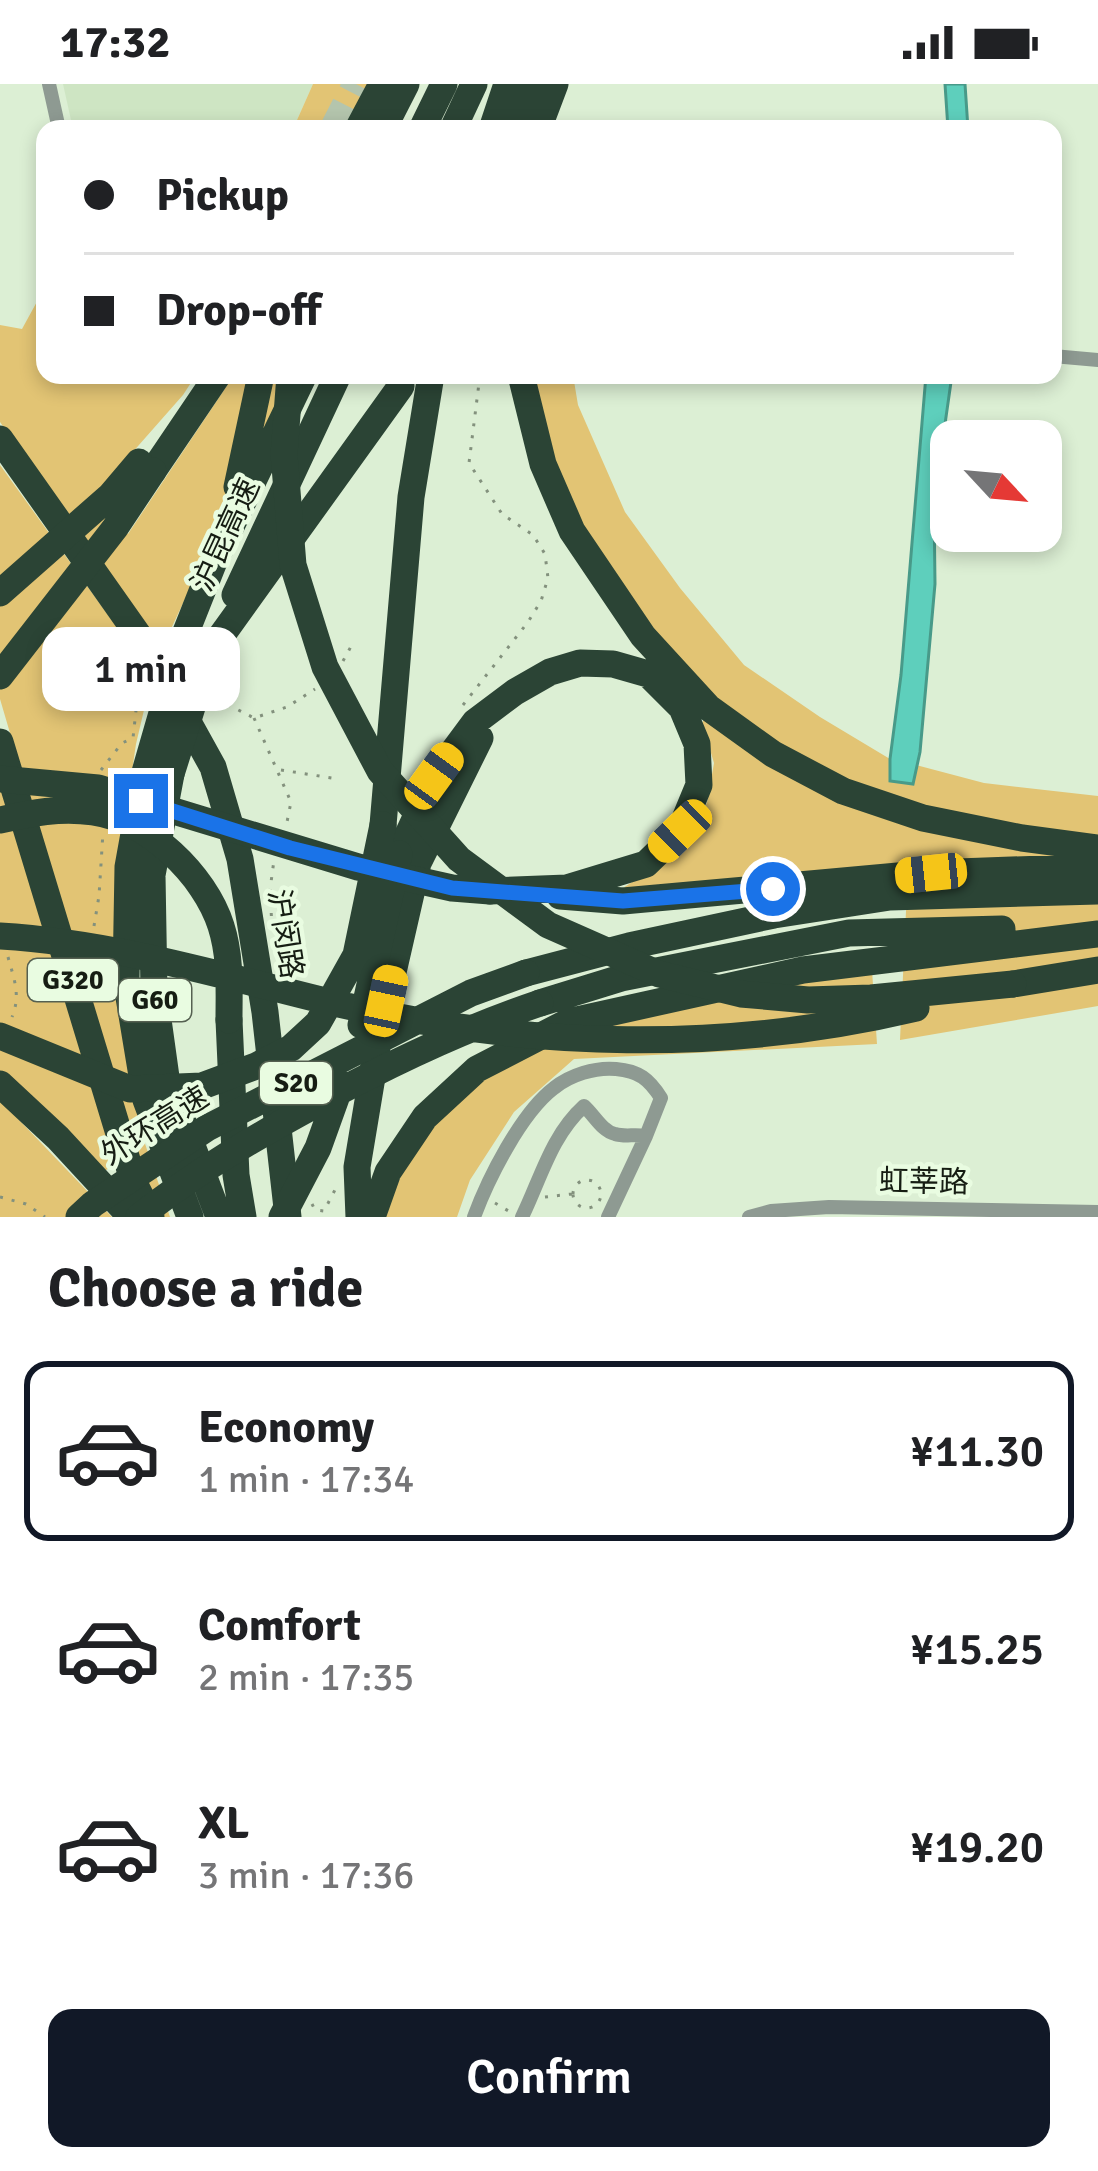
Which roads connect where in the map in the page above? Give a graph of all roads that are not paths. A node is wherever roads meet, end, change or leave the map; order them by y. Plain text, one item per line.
1 (49, 84) edge
2 (382, 84) edge
3 (406, 84) edge
4 (443, 84) edge
5 (475, 84) edge
6 (507, 84) edge
7 (531, 84) edge
8 (555, 84) edge
9 (57, 120) edge
10 (363, 120) edge
11 (388, 120) edge
12 (426, 120) edge
13 (457, 120) edge
14 (494, 120) edge
15 (522, 120) edge
16 (541, 120) edge
17 (1062, 357) edge
18 (1098, 360) edge
19 (207, 384) edge
20 (259, 384) edge
21 (289, 384) edge
22 (300, 384) edge
23 (334, 384) edge
24 (430, 384) edge
25 (523, 384) edge
26 (401, 386) dead end
27 (0, 439) edge
28 (146, 466) junction
29 (412, 497) junction
30 (228, 532) junction
31 (0, 593) edge
32 (208, 653) junction
33 (0, 676) edge
34 (515, 692) junction
35 (0, 742) edge
36 (158, 773) junction
37 (0, 778) edge
38 (0, 820) edge
39 (1098, 848) edge
40 (399, 854) junction
41 (1098, 867) edge
42 (490, 891) junction
43 (1098, 891) edge
44 (1098, 930) edge
45 (2, 940) edge
46 (1098, 970) edge
47 (1013, 985) junction
48 (5, 1029) edge
49 (0, 1086) edge
50 (646, 1136) junction
51 (285, 1210) edge
52 (1098, 1211) edge
53 (81, 1213) edge
54 (614, 1213) edge
55 (135, 1217) edge
56 (151, 1217) edge
57 (190, 1217) edge
58 (219, 1217) edge
59 (244, 1217) edge
60 (303, 1217) edge
61 (358, 1217) edge
62 (373, 1217) edge
63 (474, 1217) edge
64 (520, 1217) edge
65 (749, 1217) edge

1 - 9 street
2 - 10 highway
3 - 11 highway
4 - 12 highway
5 - 13 highway
6 - 14 highway
7 - 15 highway
8 - 16 highway
17 - 18 street
19 - 28 highway
20 - 30 highway
21 - 47 highway, bridge
22 - 30 highway, 沪昆高速 / G60
23 - 32 highway, 沪昆高速 / G60
24 - 29 highway
25 - 39 highway
26 - 32 highway
27 - 51 highway, 沪闵路
28 - 31 highway, bridge
28 - 33 highway, bridge
29 - 40 highway
29 - 48 highway, bridge
30 - 36 highway, 沪昆高速 / G60, bridge
32 - 36 highway, 沪昆高速 / G60, bridge
34 - 40 highway
34 - 42 highway
34 - 61 highway
35 - 56 highway, G320
36 - 57 highway, 沪昆高速 / G60
36 - 58 highway, 沪昆高速 / G60
37 - 42 highway, bridge
38 - 59 highway, bridge
40 - 51 highway, bridge
41 - 42 highway, bridge
43 - 53 highway, 外环高速 / S20, bridge
44 - 55 highway, S20, bridge
44 - 62 highway, bridge
45 - 47 highway, bridge
46 - 47 highway
49 - 55 highway
50 - 54 street
50 - 63 street
50 - 64 street
51 - 60 street
52 - 65 street, 虹莘路

